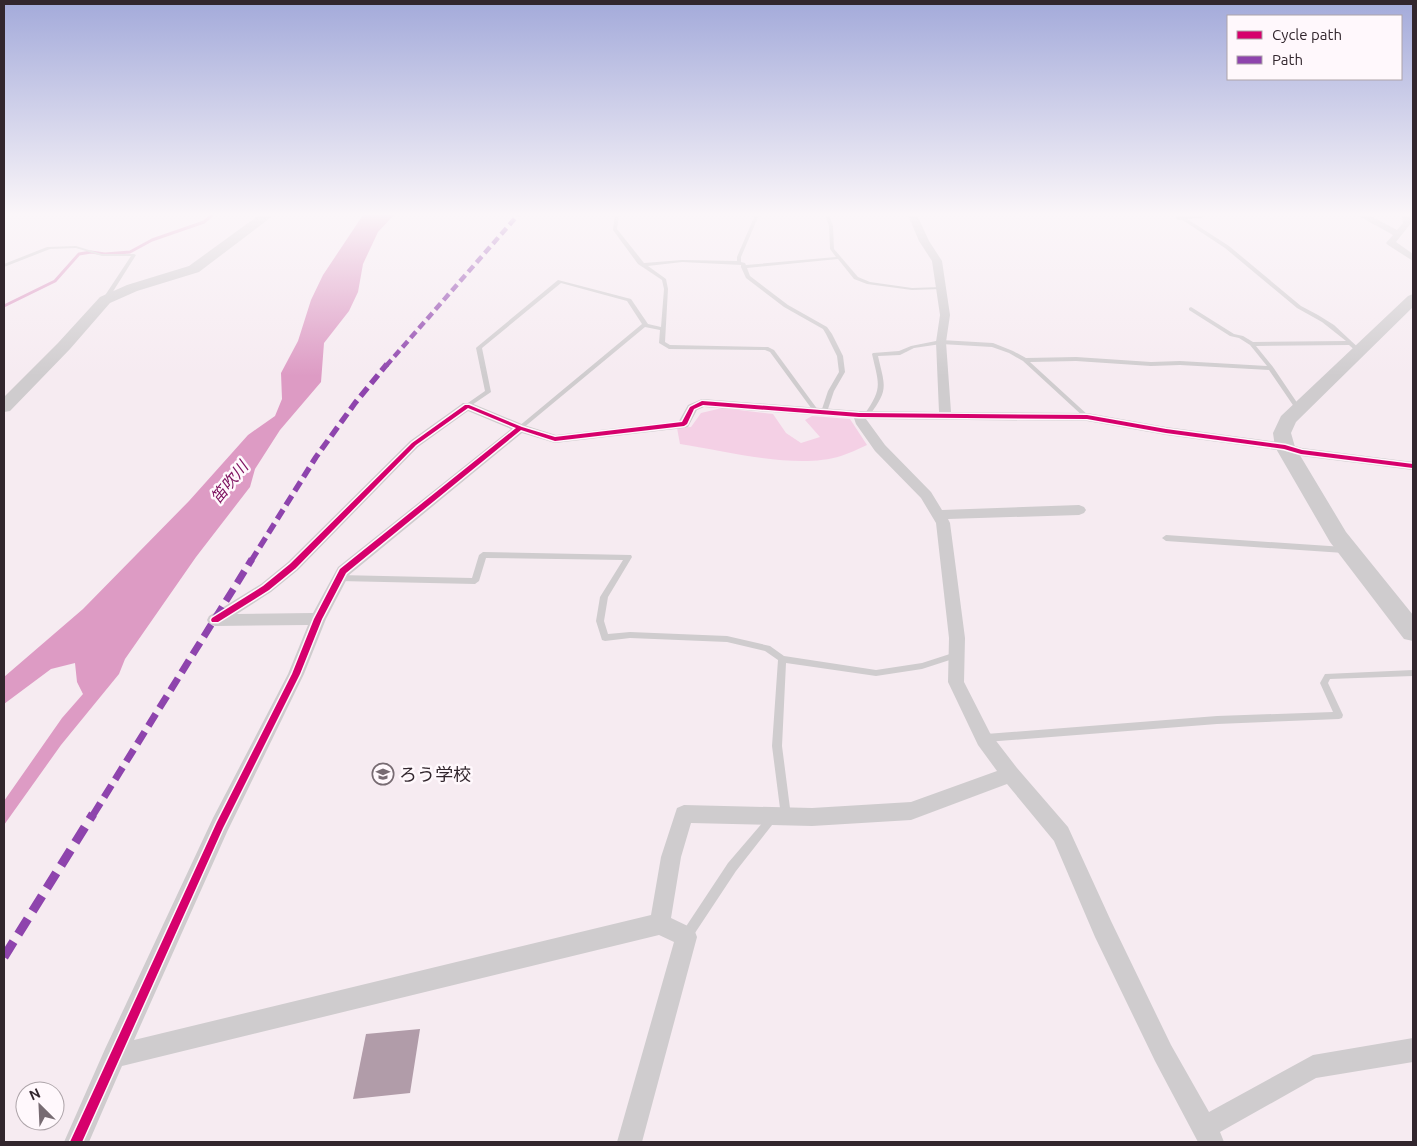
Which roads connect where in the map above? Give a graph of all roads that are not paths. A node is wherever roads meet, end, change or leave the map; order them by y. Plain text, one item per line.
1 (125, 268) edge
2 (193, 268) edge
3 (647, 268) edge
4 (743, 268) edge
5 (850, 268) edge
6 (938, 268) edge
7 (1254, 268) edge
8 (941, 288) junction
9 (1413, 299) edge
10 (105, 300) junction
11 (1191, 309) dead end
12 (644, 325) junction
13 (663, 329) junction
14 (941, 342) junction
15 (1252, 344) junction
16 (1356, 348) junction
17 (1025, 360) junction
18 (1272, 368) junction
19 (467, 406) junction
20 (4, 407) edge
21 (1299, 410) junction
22 (820, 412) junction
23 (863, 415) junction
24 (945, 417) junction
25 (1087, 417) junction
26 (520, 428) junction
27 (1285, 447) junction
28 (1413, 466) edge
29 (1080, 510) dead end
30 (938, 515) junction
31 (1166, 538) dead end
32 (1348, 550) junction
33 (339, 578) junction
34 (318, 619) junction
35 (1413, 632) edge
36 (956, 655) junction
37 (782, 659) junction
38 (1413, 673) edge
39 (984, 738) junction
40 (1010, 774) junction
41 (780, 817) junction
42 (660, 924) junction
43 (686, 937) junction
44 (1413, 1050) edge
45 (113, 1057) junction
46 (1208, 1135) edge
47 (76, 1142) edge
48 (630, 1142) edge

1 - 10 lane
2 - 10 street
3 - 13 lane
4 - 22 lane
5 - 8 lane
6 - 8 street
7 - 16 lane
8 - 14 street
9 - 16 street
10 - 20 street
11 - 15 lane
12 - 13 lane
12 - 19 lane
12 - 26 lane
13 - 22 lane
14 - 17 lane
14 - 23 lane
14 - 24 street
15 - 16 lane
15 - 18 lane
16 - 21 street
17 - 18 lane
17 - 25 lane
18 - 21 lane
19 - 26 street
19 - 34 street
21 - 27 street
22 - 23 street
22 - 26 street
23 - 24 street
23 - 30 street
24 - 25 street
25 - 27 street
26 - 33 street
27 - 28 street
27 - 32 street
29 - 30 street
30 - 36 street
31 - 32 lane
32 - 35 street
33 - 34 street
33 - 37 lane
34 - 45 street
36 - 37 lane
36 - 39 street
37 - 41 lane
38 - 39 lane
39 - 40 street
40 - 41 street
40 - 46 street
41 - 42 street
41 - 43 lane
42 - 43 street
42 - 45 street
43 - 48 street
44 - 46 street
45 - 47 street

